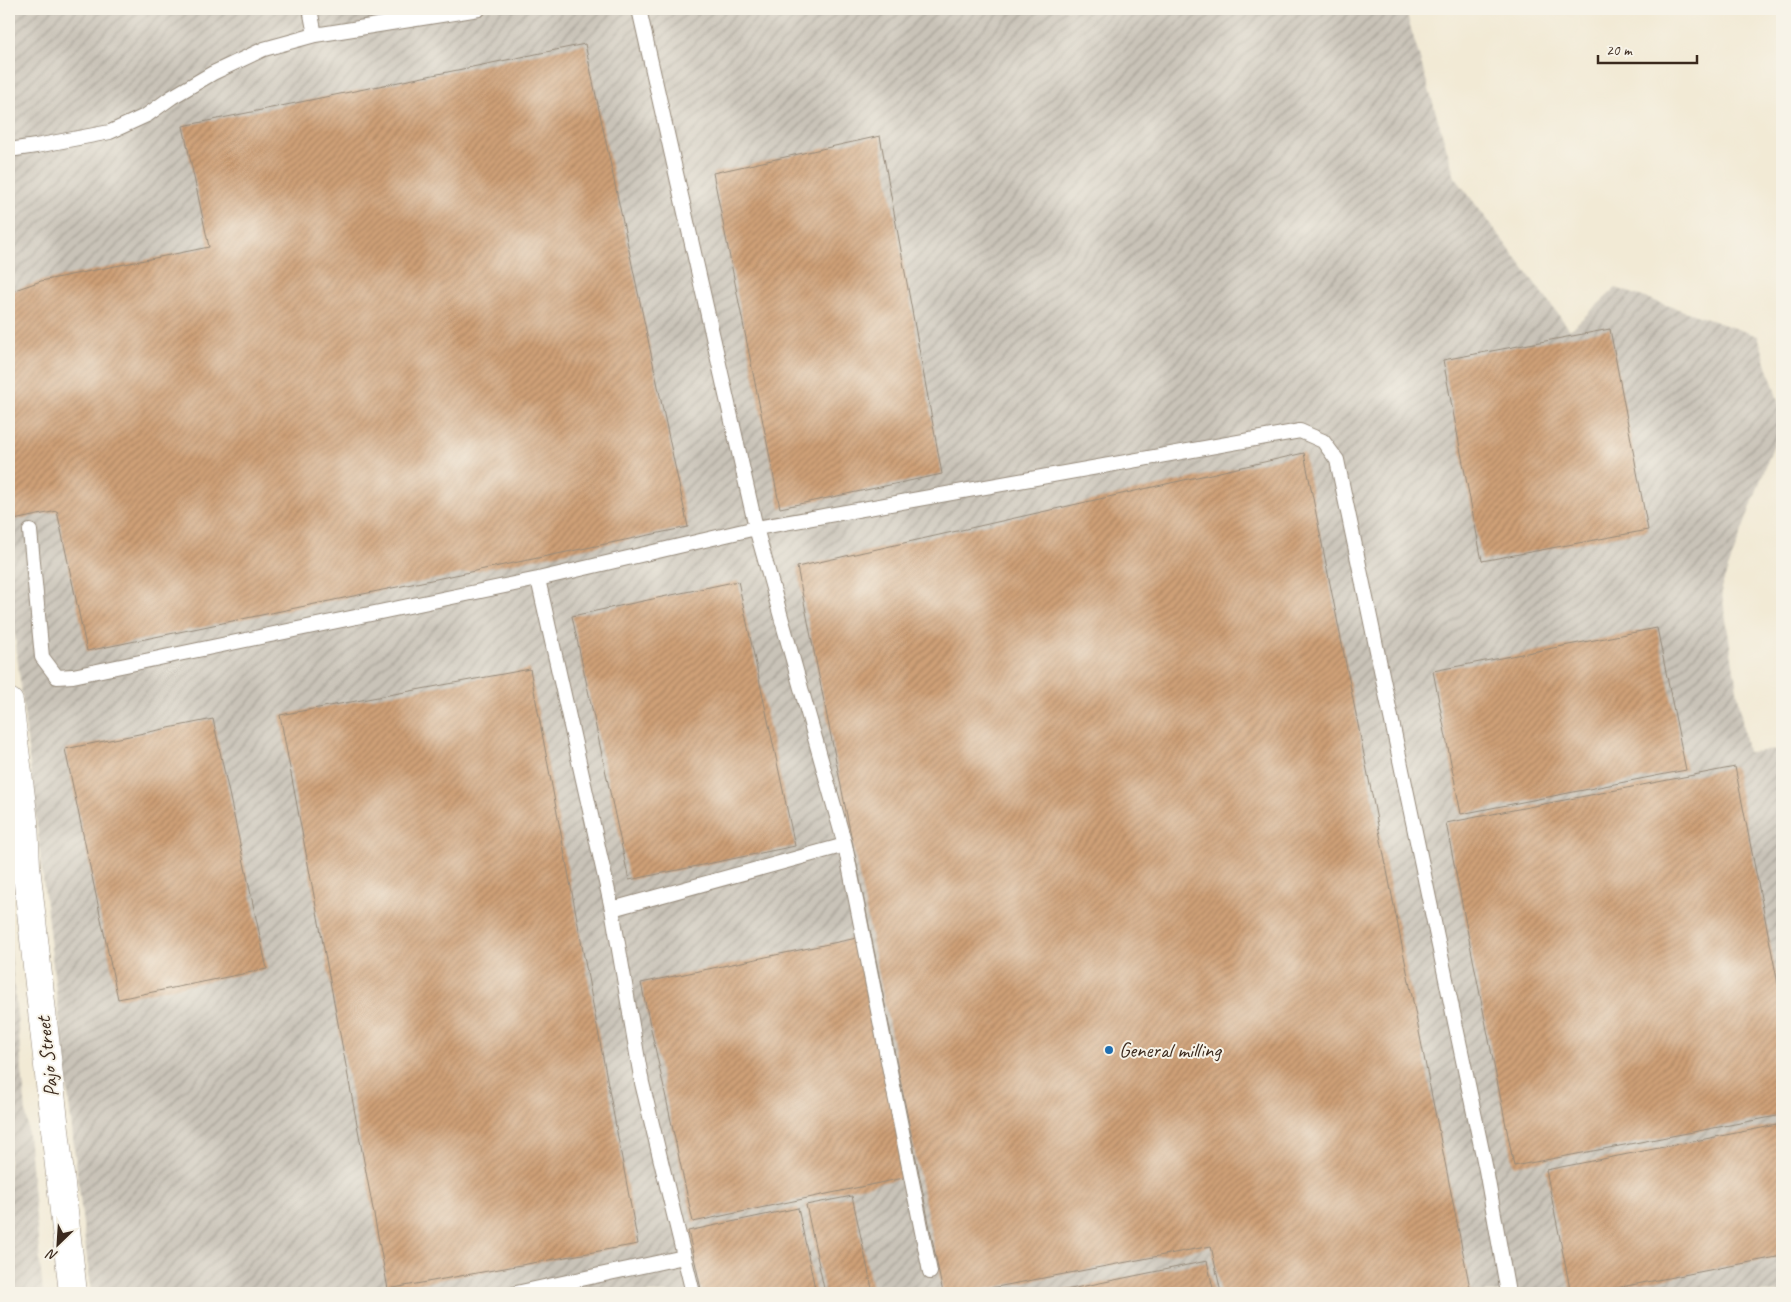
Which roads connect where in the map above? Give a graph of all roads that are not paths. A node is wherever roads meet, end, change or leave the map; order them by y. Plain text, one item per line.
1 (310, 9) edge
2 (479, 9) edge
3 (639, 9) edge
4 (315, 35) junction
5 (9, 150) edge
6 (756, 528) junction
7 (30, 531) dead end
8 (538, 579) junction
9 (9, 702) edge
10 (16, 822) edge
11 (845, 845) junction
12 (17, 872) edge
13 (612, 909) junction
14 (684, 1257) junction
15 (930, 1272) dead end
16 (74, 1293) edge
17 (516, 1293) edge
18 (692, 1293) edge
19 (1508, 1293) edge

1 - 4 lane
2 - 4 lane
3 - 6 lane
4 - 5 lane
6 - 8 lane
6 - 11 lane
6 - 19 lane
7 - 8 lane
8 - 13 lane
9 - 10 street, Pajo Street
10 - 12 street, Pajo Street
11 - 13 lane
11 - 15 lane
12 - 16 street, Pajo Street
13 - 14 lane
14 - 17 lane
14 - 18 lane

